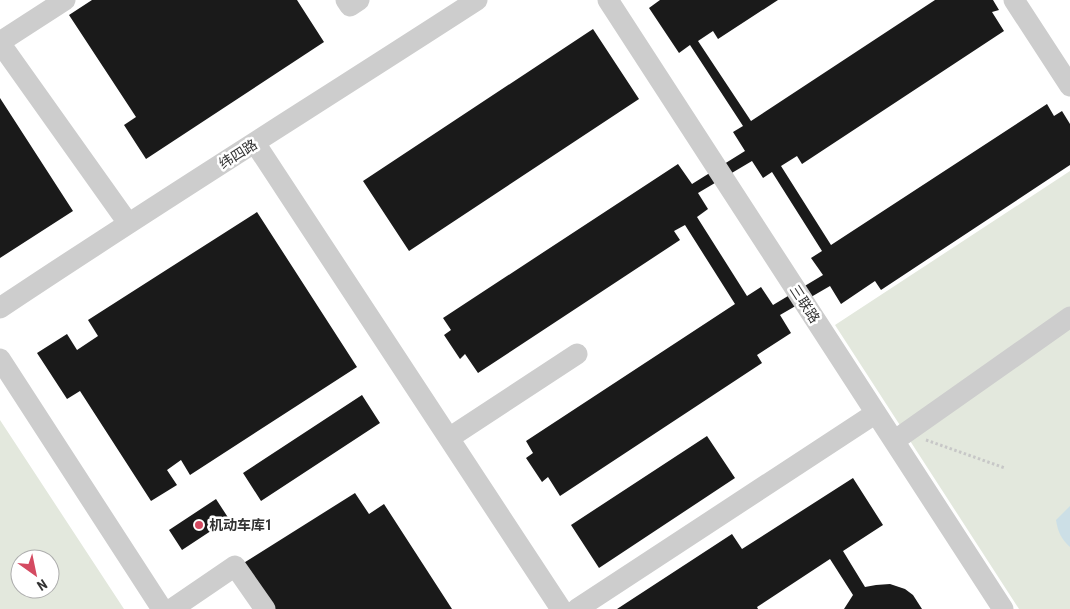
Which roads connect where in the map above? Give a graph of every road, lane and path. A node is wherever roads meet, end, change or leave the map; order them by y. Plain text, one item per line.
1 (65, 0) edge
2 (346, 0) edge
3 (359, 0) edge
4 (477, 0) edge
5 (608, 0) edge
6 (1014, 0) edge
7 (0, 43) edge
8 (1070, 86) edge
9 (255, 143) junction
10 (128, 222) junction
11 (0, 308) edge
12 (1070, 317) edge
13 (577, 354) dead end
14 (0, 359) edge
15 (876, 414) junction
16 (449, 438) junction
17 (926, 440) dead end
18 (894, 441) junction
19 (1005, 468) dead end
20 (553, 606) edge
21 (263, 608) edge
22 (162, 609) edge
23 (172, 609) edge
24 (577, 609) edge
25 (1003, 609) edge

1 - 7 street
2 - 3 street
4 - 9 street, 纬四路
5 - 15 street, 三联路
6 - 8 street
7 - 10 street
9 - 10 street, 纬四路
9 - 16 street
10 - 11 street, 纬四路
12 - 18 street
13 - 16 street
14 - 22 street
15 - 18 street, 三联路
15 - 24 street
16 - 20 street
17 - 19 path
18 - 25 street, 三联路
21 - 23 street

